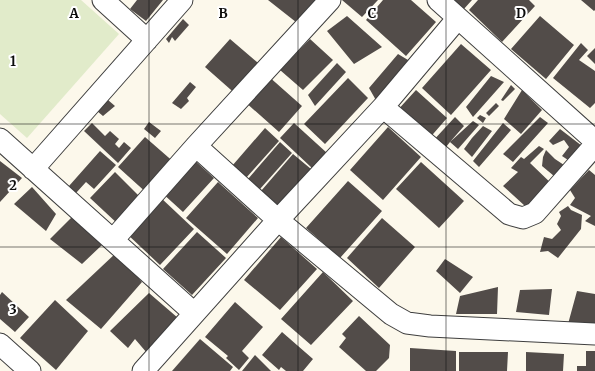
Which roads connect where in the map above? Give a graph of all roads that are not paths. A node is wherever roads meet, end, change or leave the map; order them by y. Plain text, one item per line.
1 (103, 0) edge
2 (182, 0) edge
3 (330, 0) edge
4 (438, 0) edge
5 (458, 18) junction
6 (147, 40) junction
7 (383, 107) junction
8 (0, 139) edge
9 (595, 141) edge
10 (595, 145) edge
11 (196, 146) junction
12 (33, 169) junction
13 (278, 220) junction
14 (113, 240) junction
15 (194, 313) junction
16 (595, 334) edge
17 (0, 344) edge
18 (30, 371) edge
19 (143, 371) edge

1 - 6 street
2 - 6 street
3 - 11 street
4 - 5 street
5 - 7 street
5 - 9 street
6 - 12 street
7 - 10 street
7 - 13 street
8 - 12 street
11 - 13 street
11 - 14 street
12 - 14 street
13 - 15 street
13 - 16 street
14 - 15 street
15 - 19 street
17 - 18 street

